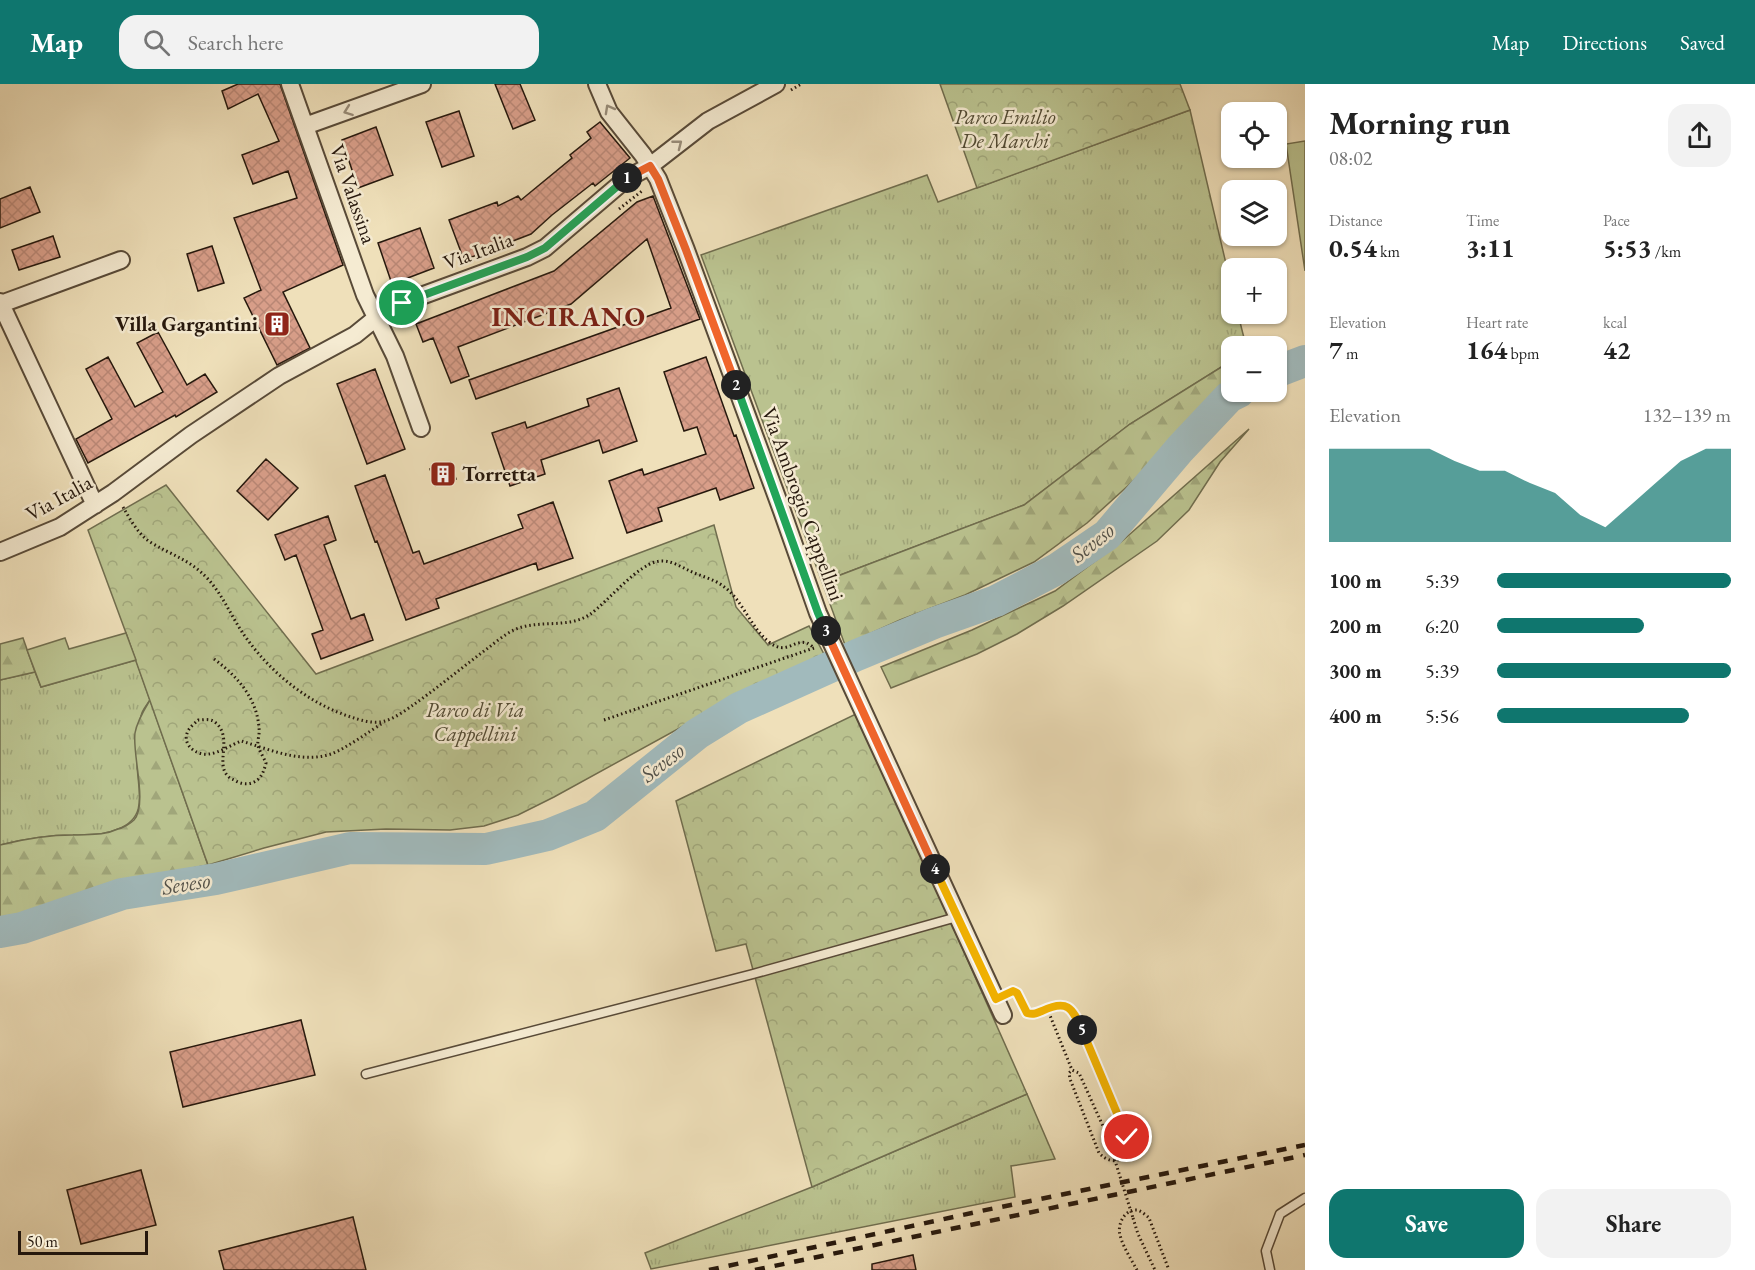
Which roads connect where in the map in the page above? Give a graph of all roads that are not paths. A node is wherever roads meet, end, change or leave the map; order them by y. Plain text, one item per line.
1 (290, 84) edge
2 (422, 84) edge
3 (597, 84) edge
4 (776, 84) edge
5 (305, 126) junction
6 (650, 166) junction
7 (121, 260) dead end
8 (0, 303) edge
9 (376, 318) junction
10 (421, 428) dead end
11 (95, 506) junction
12 (0, 552) edge
13 (957, 917) junction
14 (1000, 1007) road end
15 (366, 1074) dead end
16 (1305, 1198) edge
17 (1270, 1270) edge

1 - 5 street, Via Valassina
2 -> 5 street
6 -> 3 street, Via Ambrogio Cappellini
6 -> 4 street, Via Italia
5 - 9 street, Via Valassina
6 - 9 street, Via Italia
6 - 13 street, Via Ambrogio Cappellini
7 - 8 street
8 - 11 street
9 - 10 street, Via Valassina
9 - 11 street, Via Italia
11 - 12 street, Via Italia
13 - 14 street, Via Ambrogio Cappellini
13 - 15 lane
16 - 17 lane

